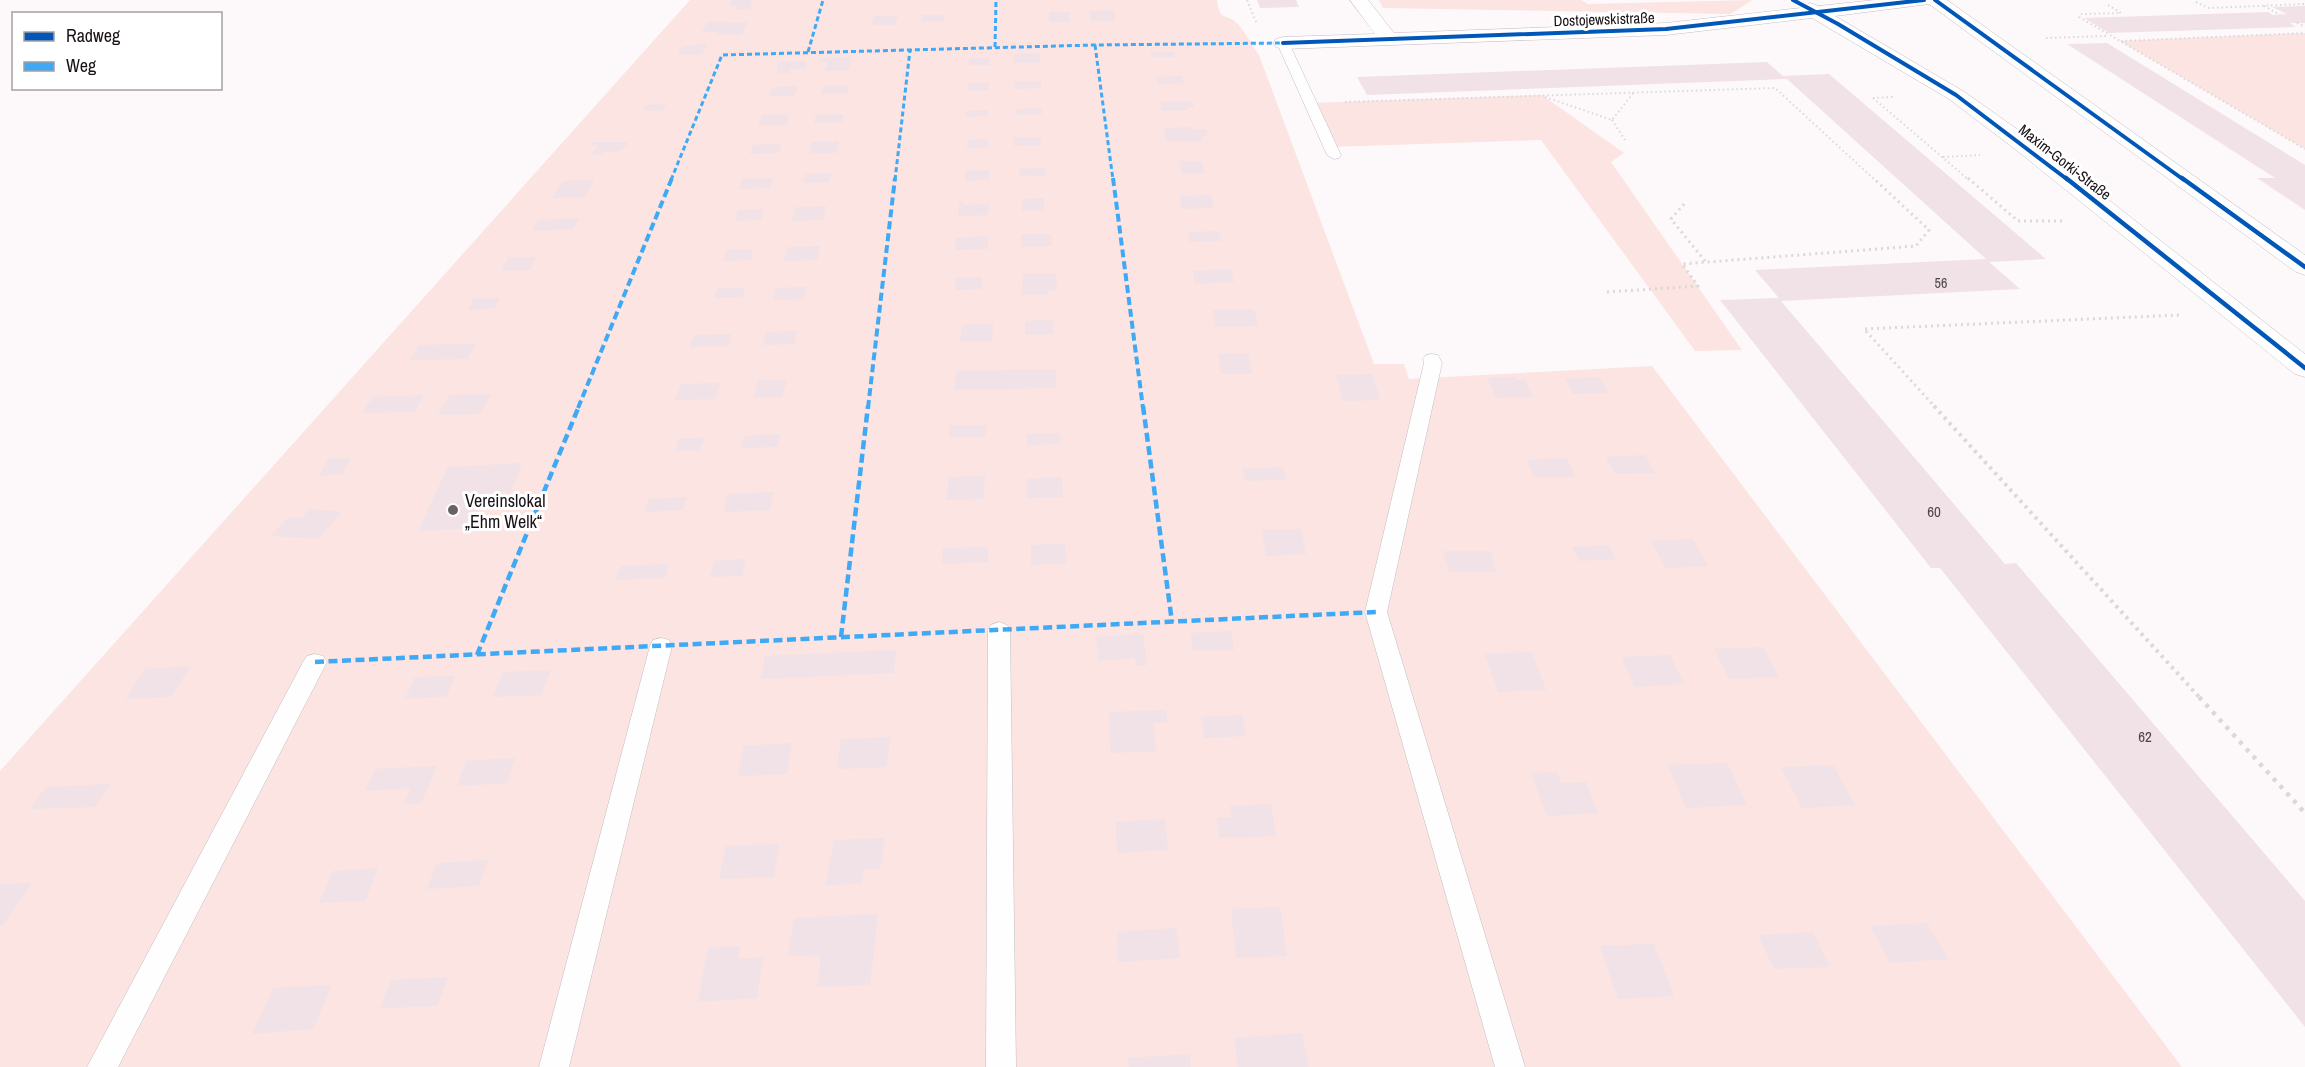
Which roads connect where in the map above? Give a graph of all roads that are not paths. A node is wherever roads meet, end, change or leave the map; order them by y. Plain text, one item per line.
1 (1359, 0) edge
2 (1924, 0) edge
3 (1935, 0) edge
4 (1804, 6) edge
5 (1389, 39) junction
6 (1283, 43) joint
7 (1334, 155) dead end
8 (2305, 267) edge
9 (2273, 342) junction
10 (2305, 342) edge
11 (1432, 359) dead end
12 (2305, 368) edge
13 (999, 630) dead end
14 (661, 646) dead end
15 (315, 662) dead end
16 (102, 1067) edge
17 (554, 1067) edge
18 (1001, 1067) edge
19 (1510, 1067) edge

1 - 5 street
2 - 4 street, Dostojewskistraße
3 - 8 street
4 - 5 street, Dostojewskistraße
4 - 9 street, Maxim-Gorki-Straße
5 - 6 street, Dostojewskistraße
6 - 7 lane
9 - 10 street
9 - 12 street, Maxim-Gorki-Straße
11 - 19 lane
13 - 18 lane
14 - 17 lane
15 - 16 lane

